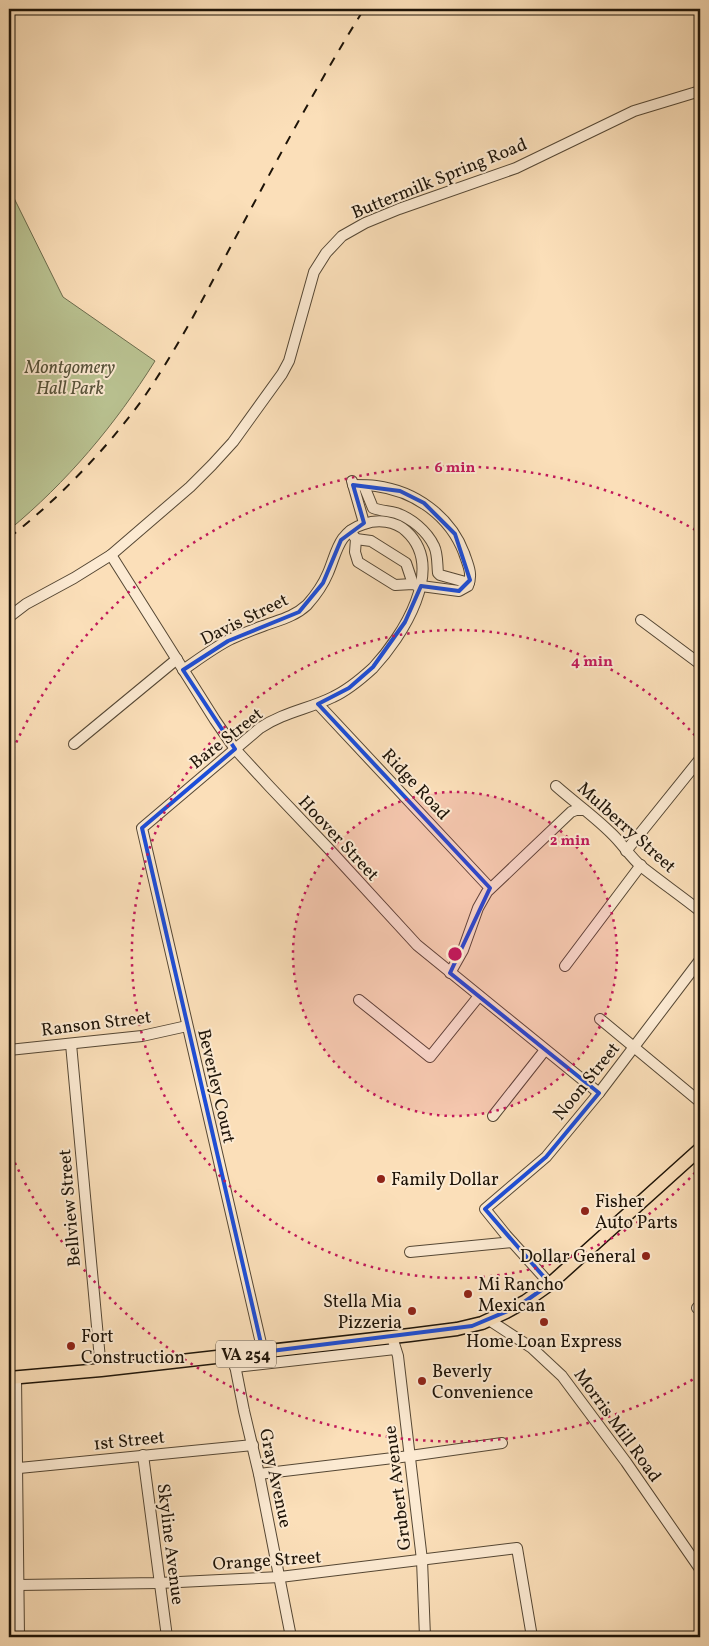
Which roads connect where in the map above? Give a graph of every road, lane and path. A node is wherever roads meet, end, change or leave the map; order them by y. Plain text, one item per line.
1 (700, 91) edge
2 (364, 486) junction
3 (364, 523) junction
4 (353, 535) junction
5 (111, 555) junction
6 (469, 583) junction
7 (418, 585) junction
8 (9, 617) edge
9 (641, 620) dead end
10 (177, 660) junction
11 (700, 664) edge
12 (183, 670) junction
13 (318, 704) junction
14 (74, 744) dead end
15 (235, 749) junction
16 (700, 759) edge
17 (556, 786) dead end
18 (584, 810) junction
19 (142, 828) joint
20 (626, 851) junction
21 (641, 866) junction
22 (490, 888) junction
23 (700, 910) edge
24 (700, 960) edge
25 (565, 966) dead end
26 (450, 972) junction
27 (479, 996) junction
28 (359, 1000) dead end
29 (600, 1019) dead end
30 (187, 1026) junction
31 (70, 1044) junction
32 (634, 1047) junction
33 (9, 1050) edge
34 (545, 1050) junction
35 (599, 1093) junction
36 (700, 1102) edge
37 (494, 1116) dead end
38 (700, 1149) edge
39 (512, 1242) junction
40 (410, 1252) dead end
41 (550, 1284) junction
42 (489, 1320) junction
43 (394, 1343) junction
44 (263, 1352) junction
45 (234, 1361) junction
46 (100, 1370) junction
47 (12, 1378) edge
48 (502, 1443) dead end
49 (253, 1445) junction
50 (143, 1455) junction
51 (410, 1456) junction
52 (13, 1469) edge
53 (259, 1474) junction
54 (13, 1558) edge
55 (422, 1560) junction
56 (700, 1568) edge
57 (280, 1578) junction
58 (159, 1583) junction
59 (18, 1585) junction
60 (18, 1637) edge
61 (166, 1637) edge
62 (291, 1637) edge
63 (425, 1637) edge
64 (532, 1637) edge

1 - 5 street, Buttermilk Spring Road
2 - 3 street
2 - 6 street
2 - 6 street
3 - 4 street, Davis Street
3 - 7 street, Bare Street
4 - 7 street
4 - 7 street
4 - 12 street, Davis Street
5 - 8 street, Buttermilk Spring Road
5 - 10 street, Hoover Street
6 - 7 street
7 - 13 street, Bare Street
9 - 11 street
10 - 12 street, Hoover Street
10 - 14 street
12 - 15 street, Hoover Street
13 - 15 street, Bare Street
13 - 22 street, Ridge Road
15 - 19 street, Bare Street
15 - 26 street, Hoover Street
16 - 20 street
17 - 18 street, Mulberry Street
18 - 20 street, Mulberry Street
18 - 22 street
19 - 30 street, Beverley Court
20 - 21 street, Mulberry Street
21 - 23 street, Mulberry Street
21 - 25 street
22 - 26 street
24 - 32 street, Noon Street
26 - 27 street, Hoover Street
27 - 28 street
27 - 34 street, Hoover Street
29 - 32 street
30 - 31 street, Ranson Street
30 - 44 street, Beverley Court
31 - 33 street, Ranson Street
31 - 46 street, Bellview Street
32 - 35 street, Noon Street
32 - 36 street
34 - 35 street, Hoover Street
34 - 37 street
35 - 39 street, Noon Street
38 - 41 main road, VA 254
39 - 40 street
39 - 41 street
41 - 42 main road, VA 254
42 - 43 main road, VA 254
42 - 56 street, Morris Mill Road
43 - 44 main road, VA 254
43 - 45 street
43 - 51 street, Grubert Avenue
44 - 45 main road, VA 254
45 - 46 main road, VA 254
45 - 49 street, Gray Avenue
46 - 47 main road, VA 254
47 - 52 street
48 - 51 street
49 - 50 street, 1st Street
49 - 53 street, Gray Avenue
50 - 52 street, 1st Street
50 - 58 street, Skyline Avenue
51 - 53 street
51 - 55 street, Grubert Avenue
52 - 54 street
53 - 57 street, Gray Avenue
54 - 59 street
55 - 57 street, Orange Street
55 - 63 street, Grubert Avenue
55 - 64 street, Orange Street
57 - 58 street, Orange Street
57 - 62 street, Gray Avenue
58 - 59 street, Orange Street
58 - 61 street, Skyline Avenue
59 - 60 street

